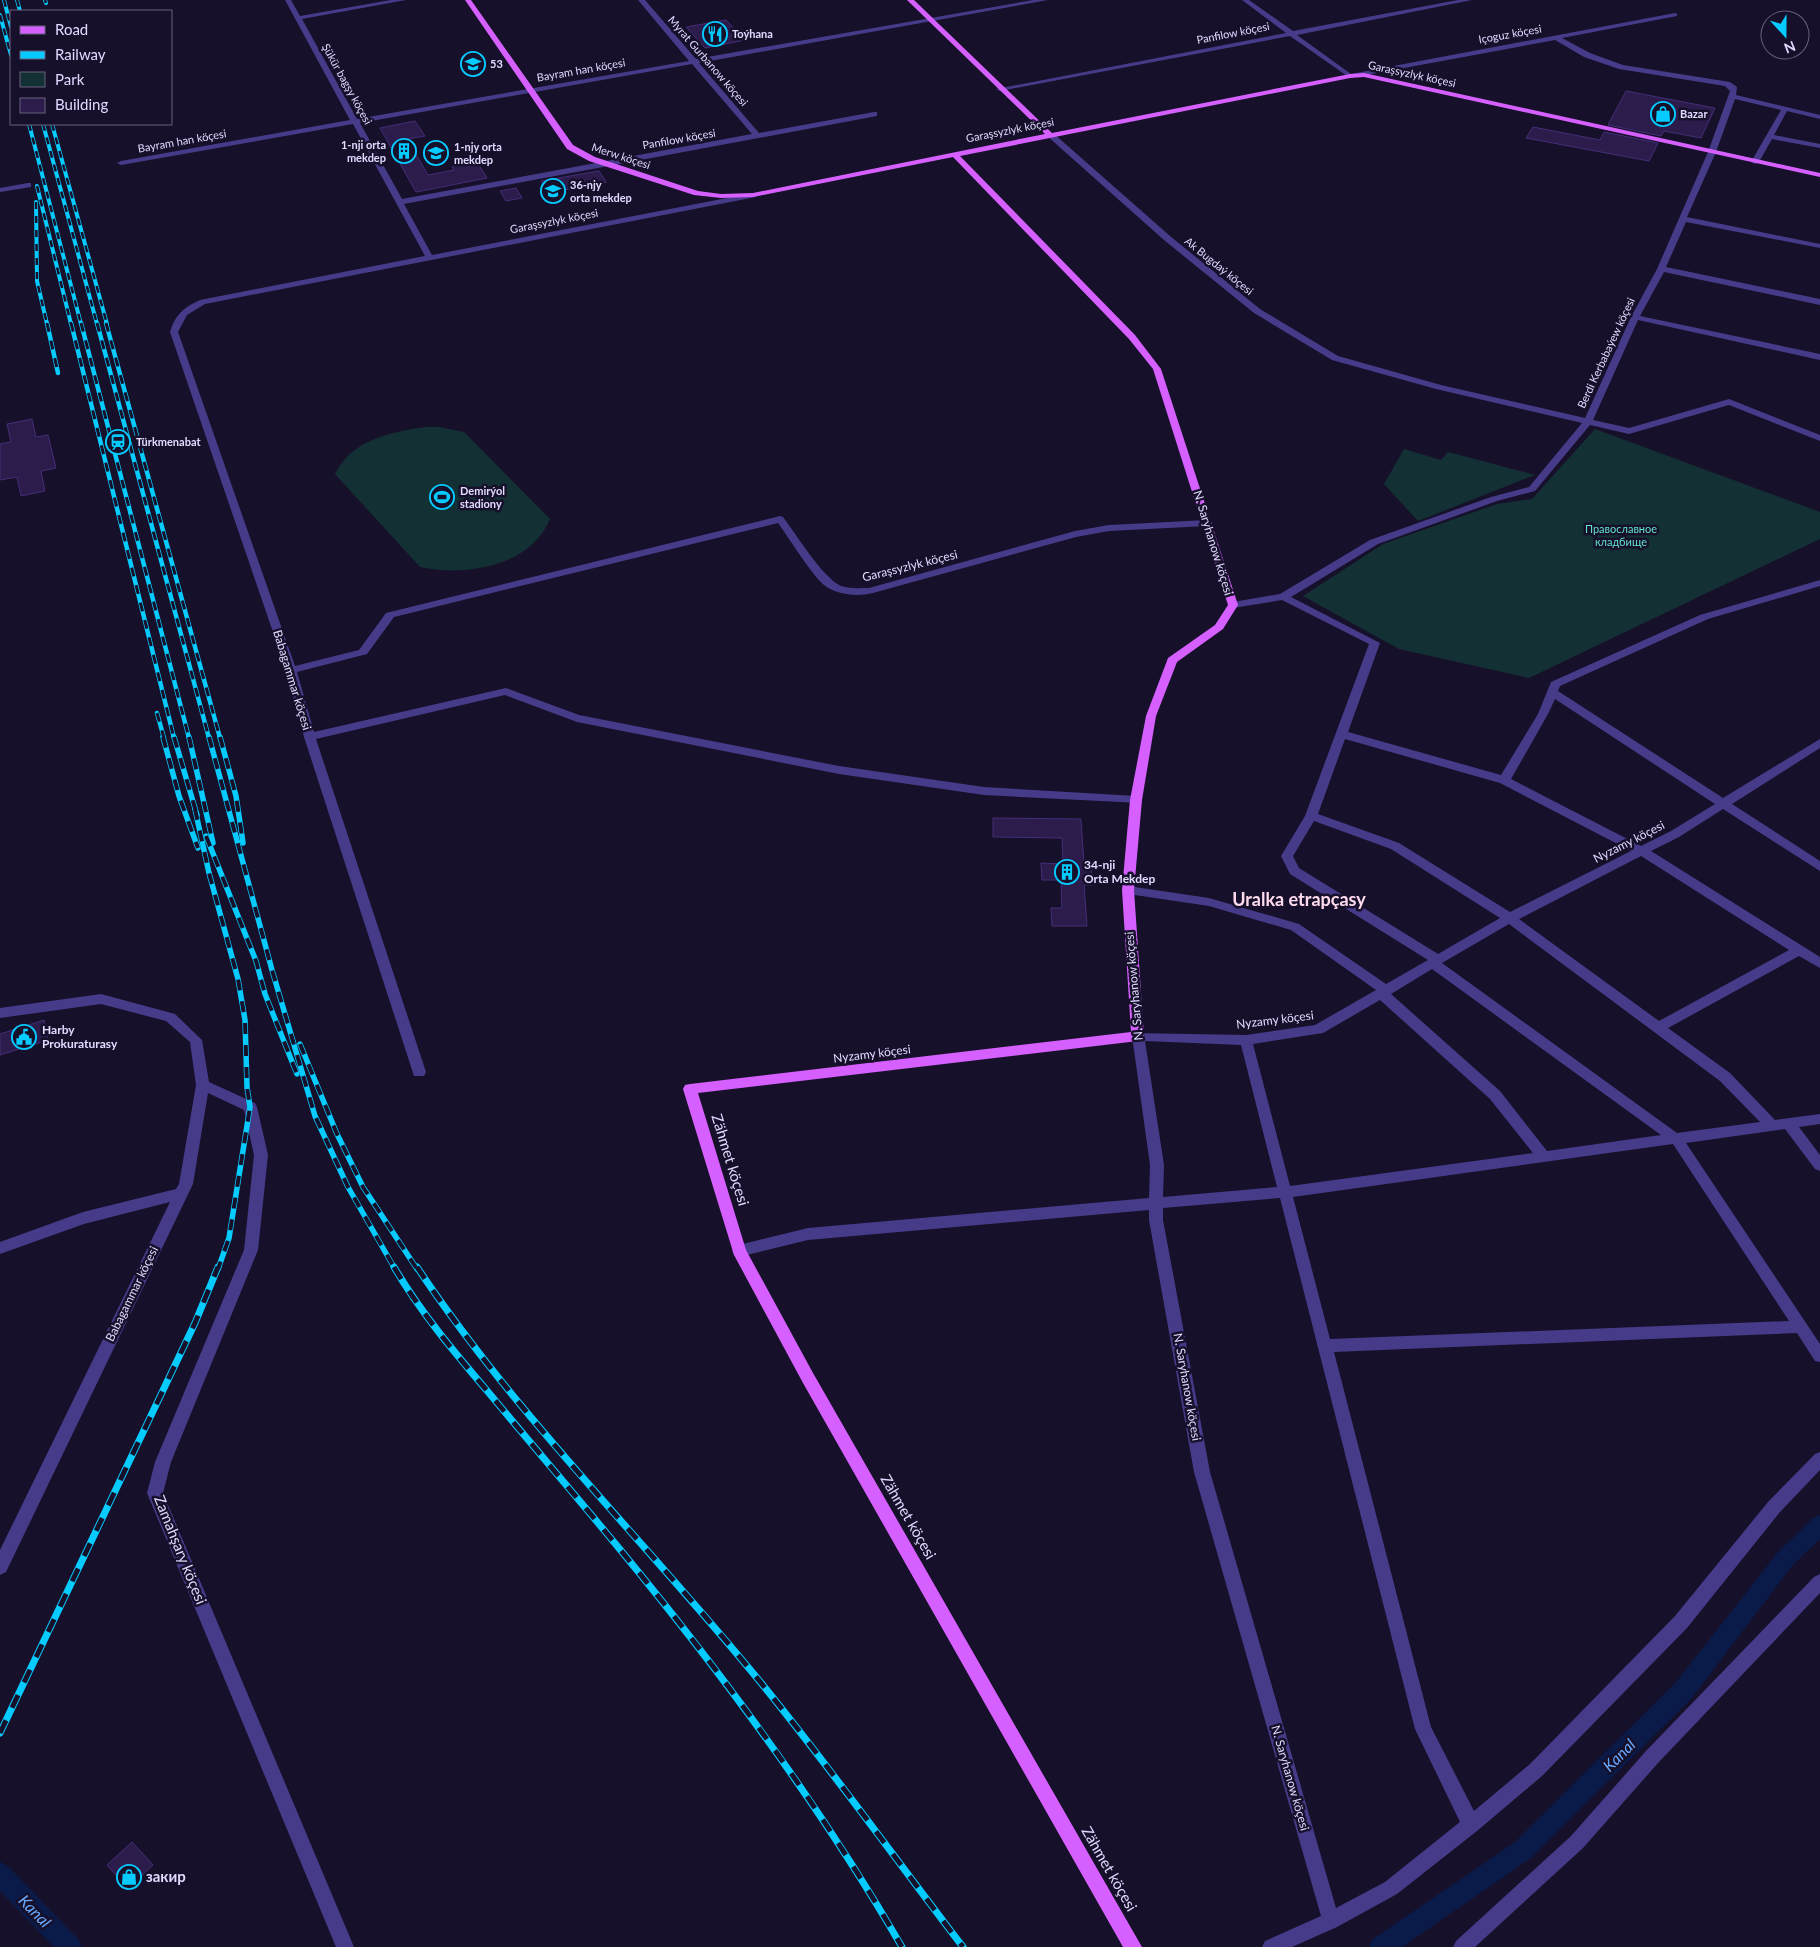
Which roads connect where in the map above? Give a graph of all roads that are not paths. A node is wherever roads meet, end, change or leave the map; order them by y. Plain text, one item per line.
1 (288, 0) edge
2 (403, 0) edge
3 (468, 0) edge
4 (641, 0) edge
5 (910, 0) edge
6 (1045, 0) edge
7 (1245, 0) edge
8 (1470, 0) edge
9 (1675, 15) dead end
10 (298, 18) junction
11 (931, 20) junction
12 (1292, 34) junction
13 (1555, 38) junction
14 (695, 62) junction
15 (1350, 76) junction
16 (1000, 89) junction
17 (532, 90) junction
18 (1733, 96) junction
19 (1785, 109) junction
20 (874, 114) dead end
21 (1820, 117) edge
22 (355, 122) junction
23 (1050, 135) junction
24 (757, 136) junction
25 (1770, 136) junction
26 (1820, 146) edge
27 (1712, 152) junction
28 (954, 154) junction
29 (1755, 162) junction
30 (121, 163) dead end
31 (607, 163) junction
32 (1820, 175) edge
33 (28, 185) dead end
34 (0, 190) edge
35 (753, 195) junction
36 (400, 202) junction
37 (1683, 219) junction
38 (1820, 246) edge
39 (430, 258) junction
40 (1661, 269) junction
41 (203, 302) joint
42 (1820, 302) edge
43 (1635, 317) junction
44 (1820, 357) edge
45 (1587, 423) junction
46 (1820, 438) edge
47 (1207, 523) junction
48 (1820, 583) edge
49 (1283, 597) junction
50 (1233, 605) junction
51 (291, 670) junction
52 (1552, 692) junction
53 (1342, 734) junction
54 (310, 737) junction
55 (1820, 743) edge
56 (1504, 780) junction
57 (1136, 800) junction
58 (1723, 804) junction
59 (1311, 816) junction
60 (1641, 851) junction
61 (1820, 867) edge
62 (1128, 890) junction
63 (1510, 918) junction
64 (1799, 950) junction
65 (1435, 961) junction
66 (1820, 963) edge
67 (1384, 992) junction
68 (0, 1014) edge
69 (1658, 1028) junction
70 (1138, 1036) junction
71 (1246, 1040) junction
72 (419, 1072) dead end
73 (203, 1085) junction
74 (690, 1089) joint
75 (1820, 1119) edge
76 (1790, 1124) junction
77 (1773, 1126) junction
78 (1677, 1140) junction
79 (1545, 1158) junction
80 (1820, 1164) edge
81 (1285, 1192) junction
82 (181, 1194) junction
83 (1156, 1204) junction
84 (0, 1248) edge
85 (739, 1251) junction
86 (1801, 1328) junction
87 (1324, 1346) junction
88 (1820, 1356) edge
89 (1820, 1459) edge
90 (0, 1568) edge
91 (1820, 1582) edge
92 (1471, 1825) junction
93 (1331, 1921) junction
94 (345, 1947) edge
95 (1133, 1947) edge
96 (1271, 1947) edge
97 (1462, 1947) edge

1 - 10 street, Şükür bagşy köçesi
2 - 10 street
3 - 17 main road, Merw köçesi
4 - 14 street, Myrat Gurbanow köçesi
5 - 11 main road, Ak Bugdaý köçesi
6 - 11 street, Bayram han köçesi
7 - 12 street
8 - 12 street, Panfilow köçesi
9 - 13 street, Içoguz köçesi
10 - 22 street, Şükür bagşy köçesi
11 - 14 street, Bayram han köçesi
11 - 16 main road, Ak Bugdaý köçesi
12 - 15 street
12 - 16 street, Panfilow köçesi
13 - 15 street, Içoguz köçesi
13 - 18 street
14 - 17 street, Bayram han köçesi
14 - 24 street, Myrat Gurbanow köçesi
15 - 23 main road, Garaşsyzlyk köçesi
15 - 27 main road, Garaşsyzlyk köçesi
16 - 23 main road, Ak Bugdaý köçesi
17 - 22 street, Bayram han köçesi
17 - 31 main road, Merw köçesi
18 - 19 street
18 - 27 street, Berdi Kerbabaýew köçesi
19 - 21 street
19 - 25 street
20 - 24 street, Panfilow köçesi
22 - 30 street, Bayram han köçesi
22 - 36 street, Şükür bagşy köçesi
23 - 28 main road, Garaşsyzlyk köçesi
23 - 45 street, Ak Bugdaý köçesi
24 - 31 street, Panfilow köçesi
25 - 26 street
25 - 29 street
27 - 29 main road, Garaşsyzlyk köçesi
27 - 37 street, Berdi Kerbabaýew köçesi
28 - 35 main road, Garaşsyzlyk köçesi
28 - 47 main road, N. Saryhanow köçesi
29 - 32 main road, Garaşsyzlyk köçesi
31 - 35 main road, Merw köçesi
31 - 36 street, Panfilow köçesi
33 - 34 street
35 - 39 street, Garaşsyzlyk köçesi
36 - 39 street, Şükür bagşy köçesi
37 - 38 street
37 - 40 street, Berdi Kerbabaýew köçesi
39 - 41 street, Garaşsyzlyk köçesi
40 - 42 street
40 - 43 street, Berdi Kerbabaýew köçesi
41 - 51 street, Babagammar köçesi
43 - 44 street
43 - 45 street, Berdi Kerbabaýew köçesi
45 - 46 street, Ak Bugdaý köçesi
45 - 49 street, Berdi Kerbabaýew köçesi
47 - 50 main road, N. Saryhanow köçesi
47 - 51 street, Garaşsyzlyk köçesi
48 - 52 street
49 - 50 street, Berdi Kerbabaýew köçesi
49 - 53 street
50 - 57 main road, N. Saryhanow köçesi
51 - 54 street, Babagammar köçesi
52 - 56 street
52 - 58 street
53 - 56 street
53 - 59 street
54 - 57 street
54 - 72 street, Babagammar köçesi
55 - 58 street, Nyzamy köçesi
56 - 60 street
57 - 62 main road, N. Saryhanow köçesi
58 - 60 street, Nyzamy köçesi
58 - 61 street
59 - 63 street
59 - 65 street
60 - 63 street, Nyzamy köçesi
60 - 64 street
62 - 67 street
62 - 70 main road, N. Saryhanow köçesi
63 - 65 street, Nyzamy köçesi
63 - 69 street
64 - 66 street
64 - 69 street
65 - 67 street, Nyzamy köçesi
65 - 78 street
67 - 71 street, Nyzamy köçesi
67 - 79 street
68 - 73 street, Babagammar köçesi
69 - 77 street
70 - 71 street, Nyzamy köçesi
70 - 74 main road, Nyzamy köçesi
70 - 83 street, N. Saryhanow köçesi
71 - 81 street
73 - 82 street, Babagammar köçesi
73 - 94 street, Zamahşary köçesi
74 - 85 main road, Zähmet köçesi
75 - 76 street
76 - 77 street
76 - 80 street
77 - 78 street
78 - 79 street
78 - 86 street
79 - 81 street
81 - 83 street
81 - 87 street
82 - 84 street
82 - 90 street, Babagammar köçesi
83 - 85 street
83 - 93 street, N. Saryhanow köçesi
85 - 95 main road, Zähmet köçesi
86 - 87 street
86 - 88 street
87 - 92 street
89 - 92 street
91 - 97 street
92 - 93 street
93 - 96 street

